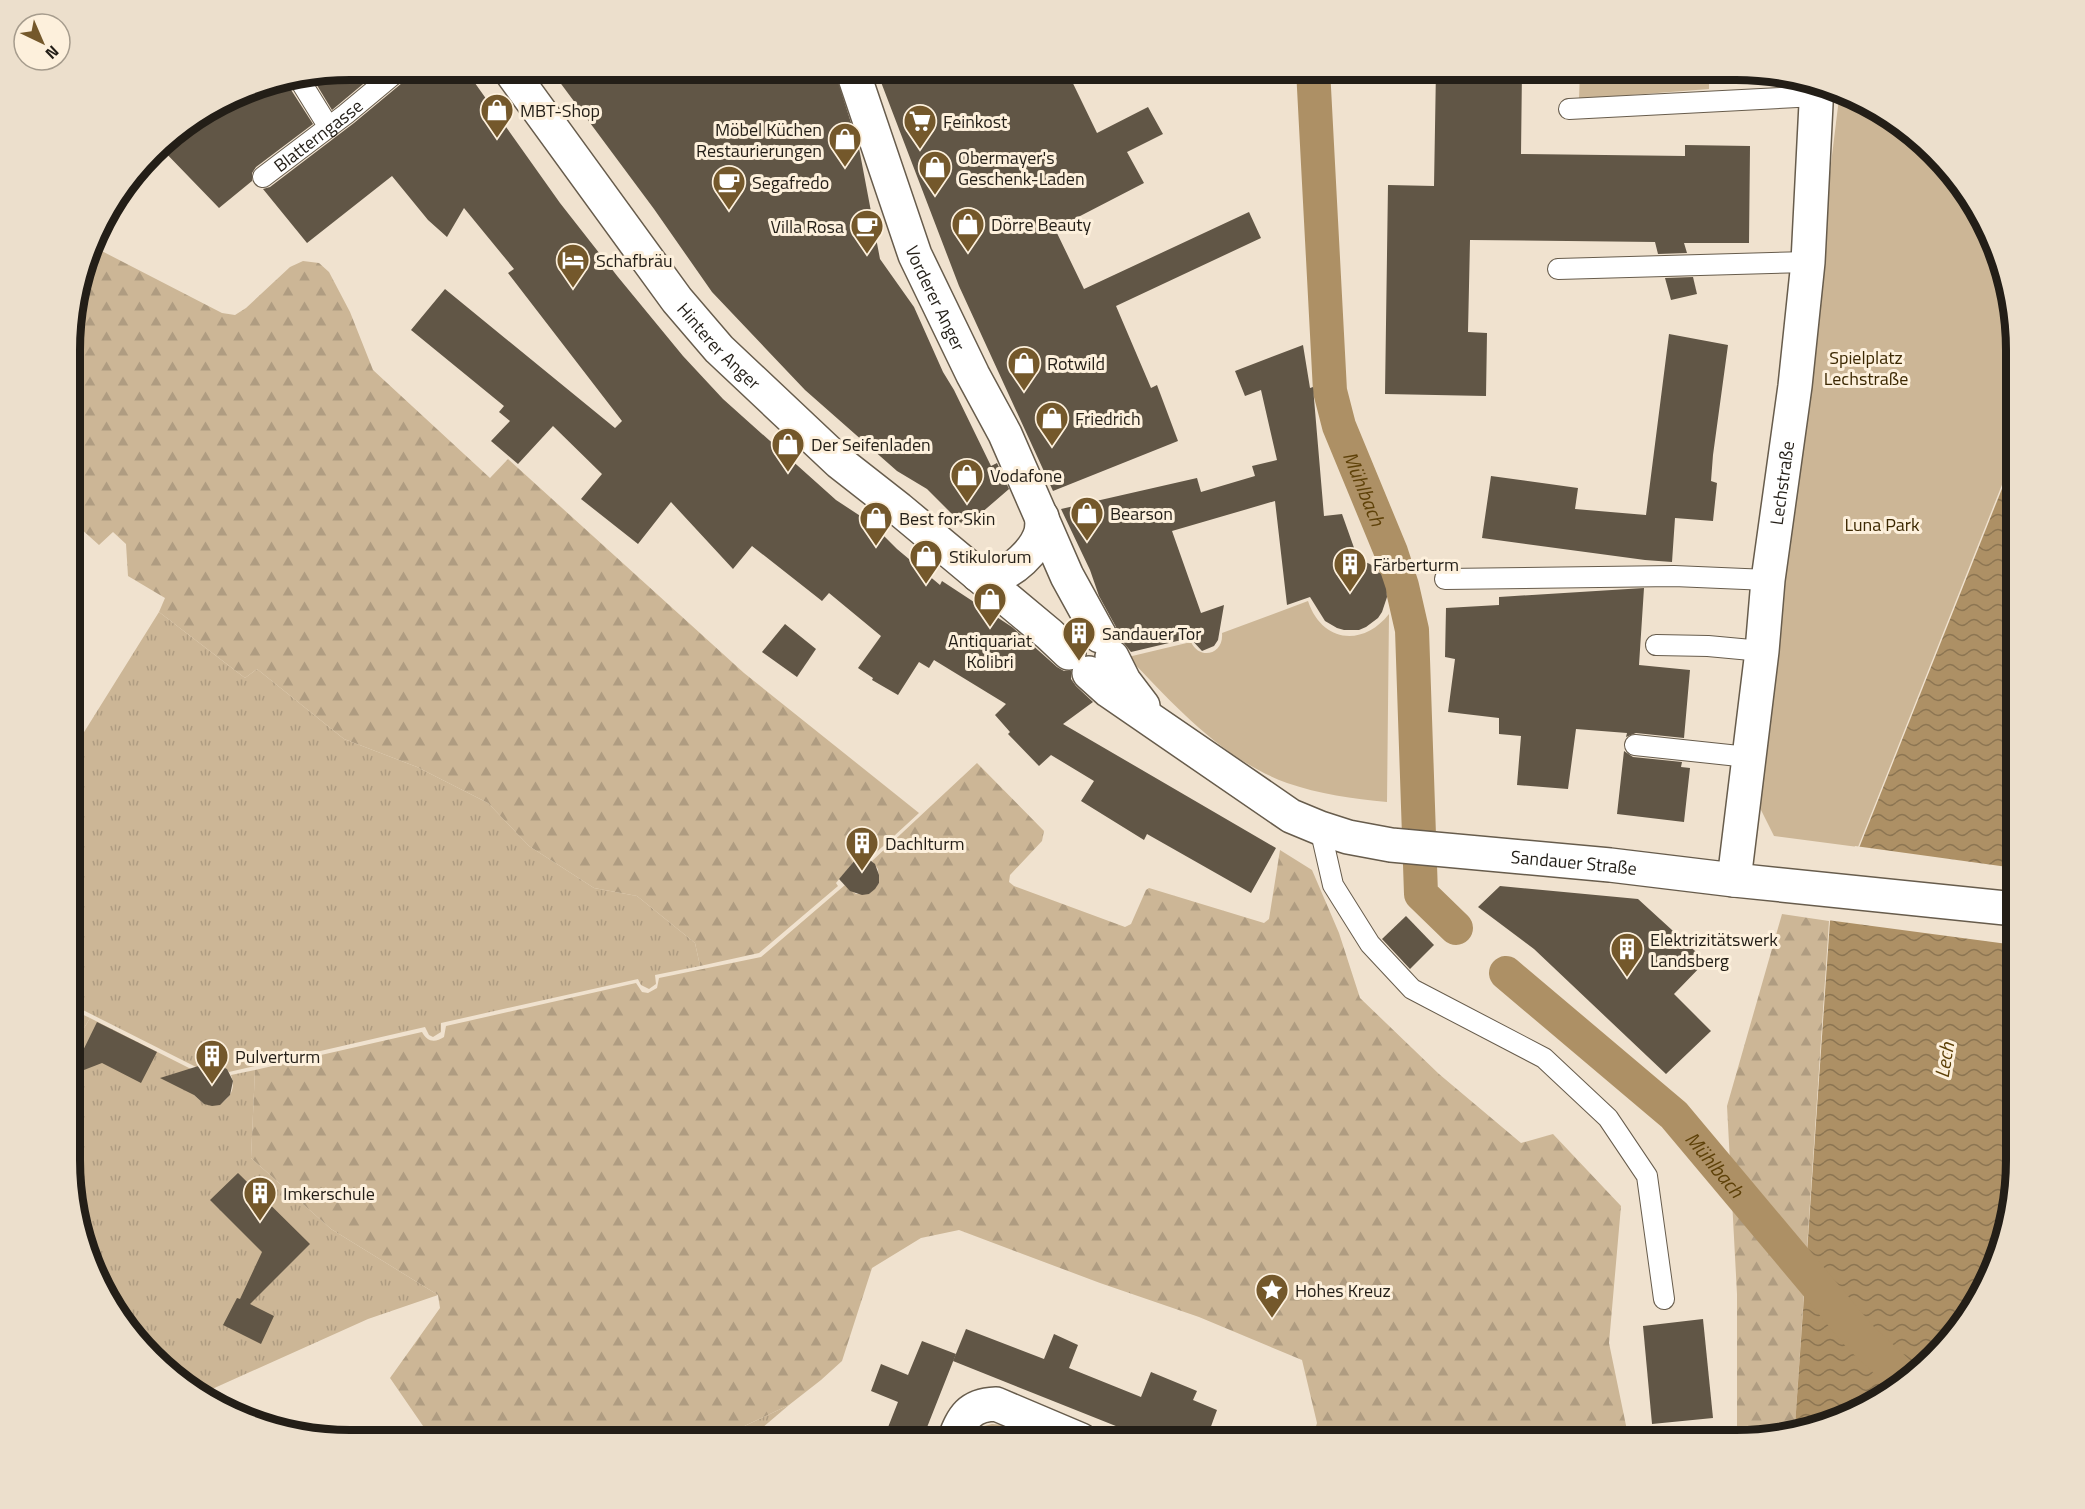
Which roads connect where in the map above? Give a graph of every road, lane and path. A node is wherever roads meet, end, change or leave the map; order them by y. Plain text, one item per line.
1 (387, 80) edge
2 (516, 80) edge
3 (856, 80) edge
4 (302, 84) edge
5 (1810, 91) edge
6 (1817, 92) edge
7 (1569, 109) dead end
8 (328, 126) junction
9 (263, 177) dead end
10 (1808, 262) junction
11 (1558, 269) dead end
12 (1042, 517) junction
13 (978, 576) junction
14 (1445, 579) dead end
15 (1768, 580) junction
16 (1656, 645) dead end
17 (1084, 650) junction
18 (1762, 651) junction
19 (1635, 745) dead end
20 (1748, 757) junction
21 (1320, 828) junction
22 (1734, 880) junction
23 (2006, 908) edge
24 (1664, 1299) dead end
25 (958, 1430) edge
26 (1057, 1430) edge

1 - 8 lane, Blatterngasse
2 - 13 street, Hinterer Anger
3 - 12 street, Vorderer Anger
4 - 8 lane
5 - 7 lane
6 - 10 street, Lechstraße
8 - 9 lane, Blatterngasse
10 - 11 lane
10 - 15 street, Lechstraße
12 - 13 street
12 - 17 street, Vorderer Anger
13 - 17 street, Hinterer Anger
14 - 15 lane
15 - 18 street, Lechstraße
16 - 18 lane
17 - 21 street, Sandauer Straße
18 - 20 street, Lechstraße
19 - 20 lane
20 - 22 street, Lechstraße
21 - 22 street, Sandauer Straße
21 - 24 lane
22 - 23 street, Sandauer Straße
25 - 26 street

